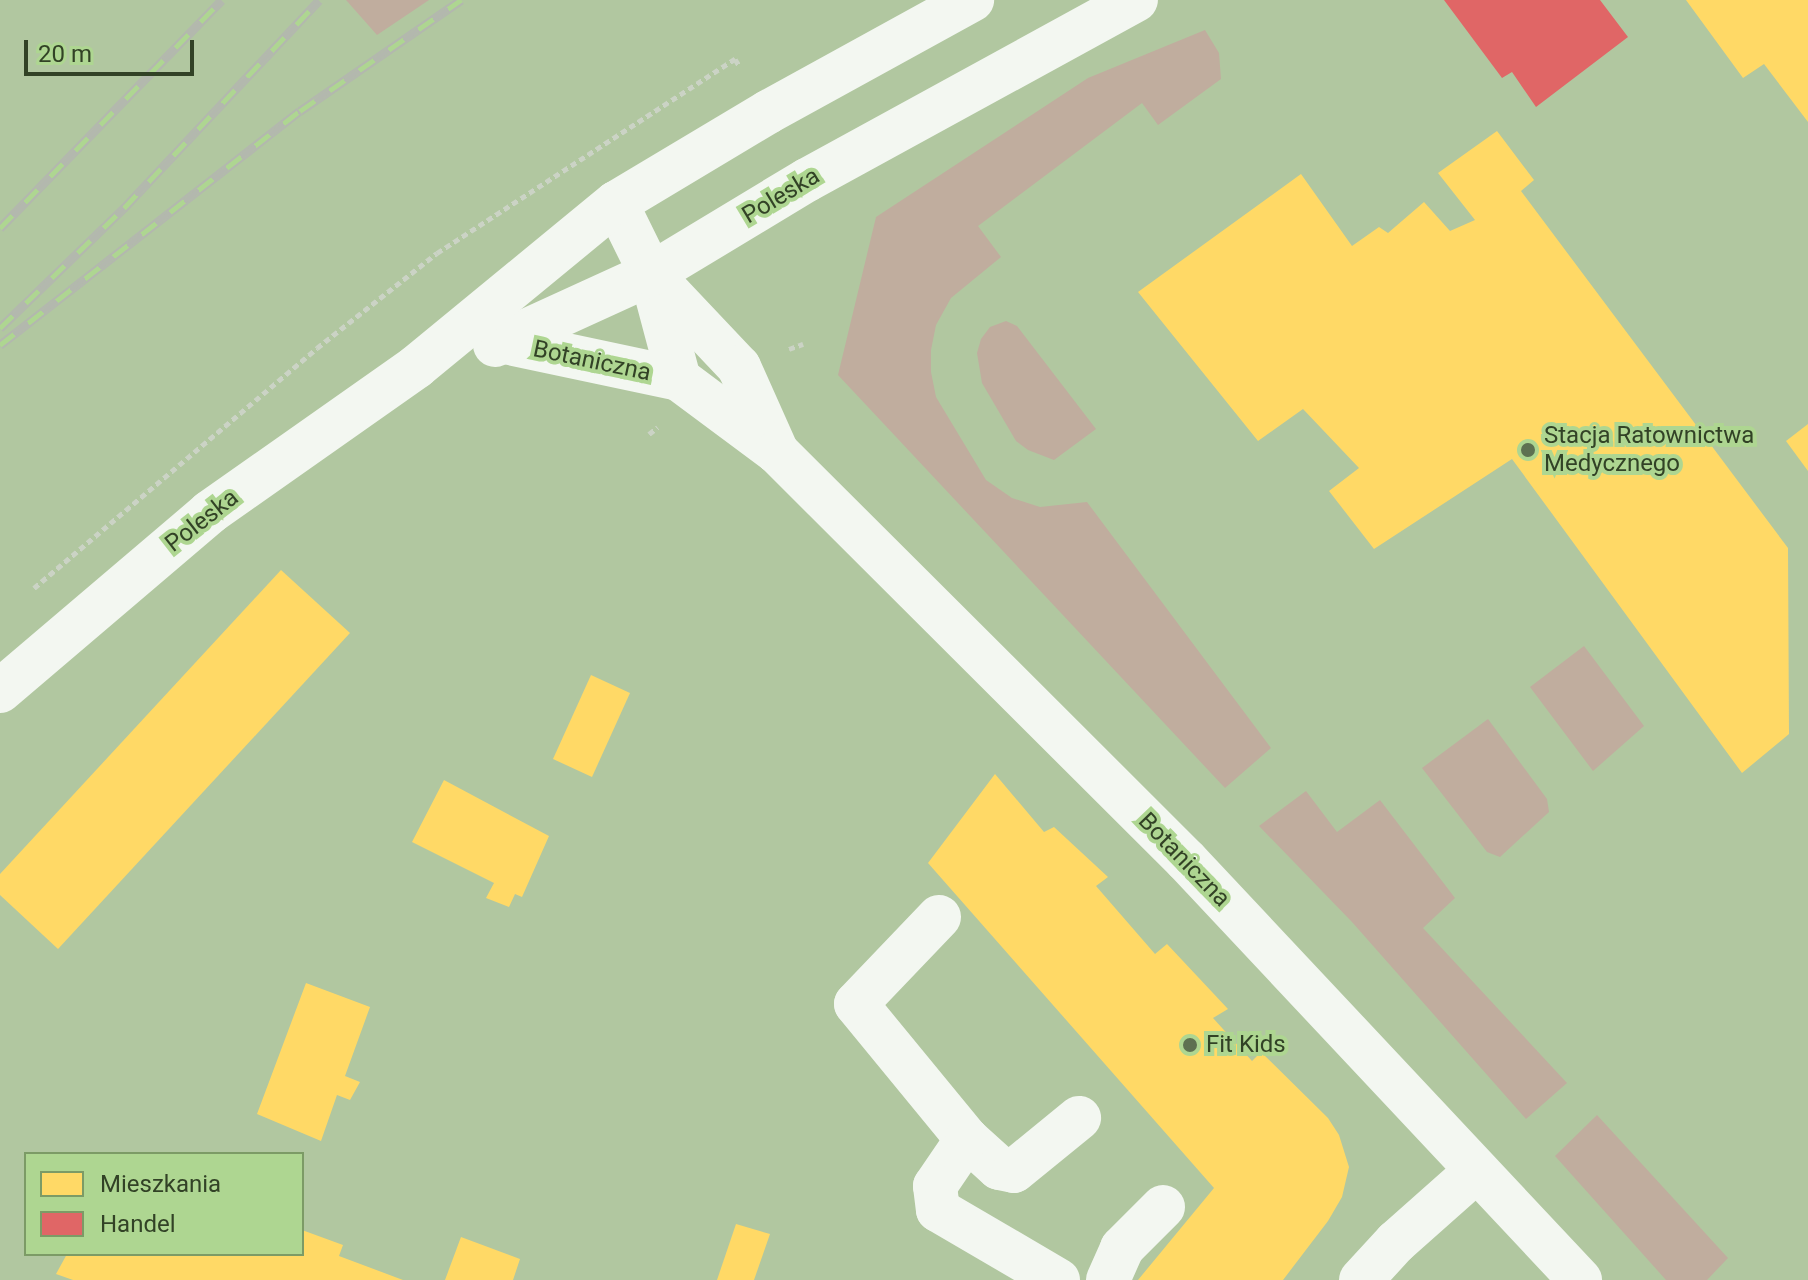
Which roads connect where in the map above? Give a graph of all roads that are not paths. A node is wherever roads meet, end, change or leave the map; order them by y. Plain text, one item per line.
1 (972, 0) edge
2 (1136, 0) edge
3 (616, 203) junction
4 (651, 274) junction
5 (505, 342) junction
6 (416, 367) junction
7 (679, 379) junction
8 (777, 452) junction
9 (0, 691) edge
10 (939, 917) dead end
11 (1079, 1118) dead end
12 (967, 1139) junction
13 (1476, 1171) junction
14 (1163, 1207) dead end
15 (1058, 1280) edge
16 (1108, 1280) edge
17 (1361, 1280) edge
18 (1580, 1280) edge

1 - 3 main road, Poleska
2 - 4 main road, Poleska
3 - 4 main road, Botaniczna
3 - 6 main road, Poleska
4 - 5 main road, Poleska
4 - 7 main road, Botaniczna
4 - 8 main road, Botaniczna
5 - 6 main road, Poleska
5 - 7 main road, Botaniczna
6 - 9 main road, Poleska
7 - 8 main road, Botaniczna
8 - 13 main road, Botaniczna
10 - 12 main road
11 - 12 main road
12 - 15 main road
13 - 17 main road
13 - 18 main road, Botaniczna
14 - 16 main road

